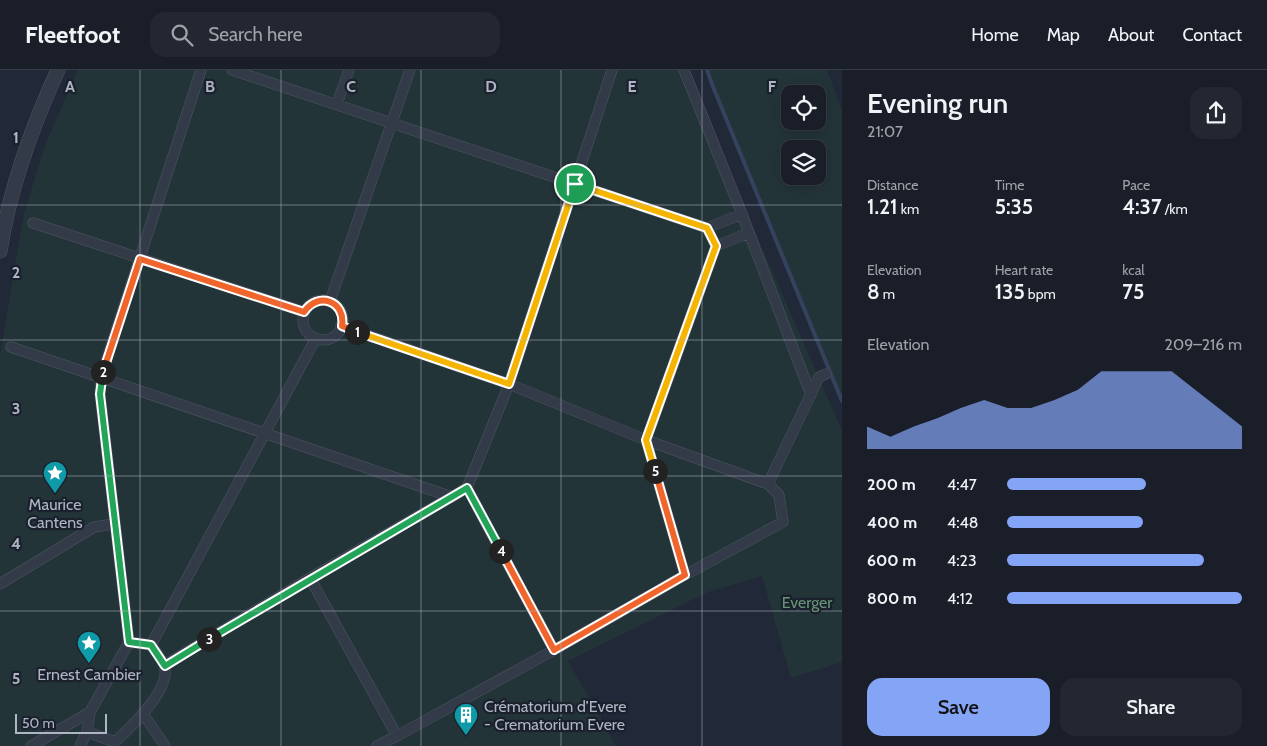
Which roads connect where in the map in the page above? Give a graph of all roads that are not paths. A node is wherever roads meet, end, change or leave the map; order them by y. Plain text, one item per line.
1 (58, 70) edge
2 (201, 70) edge
3 (232, 70) edge
4 (349, 70) edge
5 (410, 70) edge
6 (612, 70) edge
7 (684, 70) edge
8 (337, 104) junction
9 (391, 121) junction
10 (575, 184) junction
11 (742, 214) junction
12 (33, 223) dead end
13 (707, 228) junction
14 (749, 233) junction
15 (716, 246) junction
16 (0, 251) edge
17 (140, 259) junction
18 (330, 301) junction
19 (304, 312) junction
20 (342, 326) junction
21 (316, 338) junction
22 (11, 347) dead end
23 (826, 374) dead end
24 (101, 378) junction
25 (509, 384) junction
26 (812, 395) junction
27 (264, 432) junction
28 (646, 440) junction
29 (768, 484) junction
30 (467, 488) junction
31 (452, 497) junction
32 (114, 524) junction
33 (685, 575) junction
34 (310, 578) junction
35 (0, 584) edge
36 (129, 642) junction
37 (151, 645) junction
38 (554, 650) junction
39 (165, 666) junction
40 (90, 712) junction
41 (144, 715) junction
42 (87, 732) junction
43 (397, 736) junction
44 (114, 744) edge
45 (31, 746) edge
46 (80, 746) edge
47 (165, 746) edge
48 (377, 746) edge

1 - 16 street
2 - 17 street
3 - 8 street
4 - 8 street
5 - 9 street
6 - 10 street
7 - 11 street
8 - 9 street
9 - 10 street
9 - 18 street
10 - 13 street
10 - 25 street
11 - 13 street
11 - 14 street
12 - 17 street
13 - 15 street
14 - 15 street
14 - 26 street
15 - 28 street
17 - 19 street
17 - 24 street
18 - 19 street
18 - 20 street
19 - 21 street
20 - 21 street
20 - 25 street
21 - 27 street
22 - 24 street
23 - 26 street
24 - 27 street
24 - 32 street
25 - 28 street
25 - 30 street
26 - 29 street
27 - 31 street
27 - 37 street
28 - 29 street
28 - 33 street
29 - 33 street
30 - 31 street
30 - 38 street
31 - 34 street
32 - 35 street
32 - 36 street
33 - 38 street
34 - 39 street
34 - 43 street
36 - 37 street
36 - 40 street
37 - 39 street
38 - 43 street
39 - 41 street
40 - 42 street
40 - 45 street
41 - 44 street
41 - 47 street
42 - 44 street
42 - 46 street
43 - 48 street

